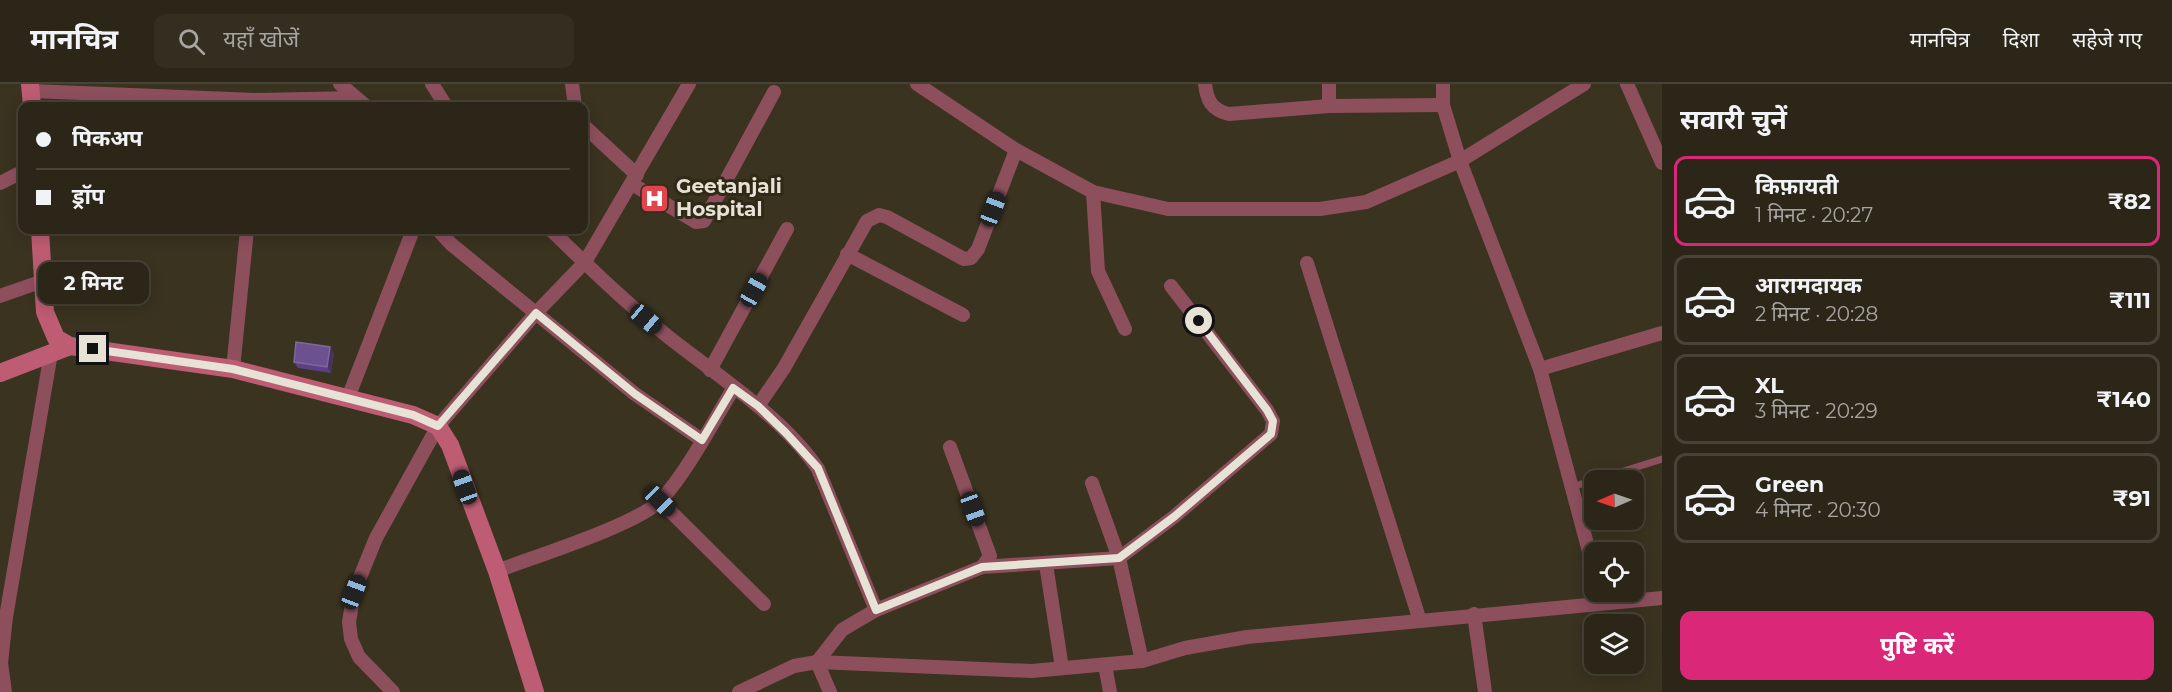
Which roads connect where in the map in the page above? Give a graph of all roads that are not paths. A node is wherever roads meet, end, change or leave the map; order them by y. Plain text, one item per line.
1 (340, 84) edge
2 (432, 84) edge
3 (572, 84) edge
4 (689, 84) edge
5 (917, 84) edge
6 (1205, 84) edge
7 (1329, 84) edge
8 (1443, 84) edge
9 (1584, 84) edge
10 (1627, 84) edge
11 (774, 92) dead end
12 (31, 94) edge
13 (234, 102) edge
14 (361, 102) edge
15 (443, 102) edge
16 (574, 102) edge
17 (1443, 105) junction
18 (1329, 106) junction
19 (588, 130) edge
20 (1016, 150) junction
21 (1460, 161) junction
22 (1662, 163) edge
23 (18, 174) edge
24 (635, 179) junction
25 (0, 183) edge
26 (1093, 192) junction
27 (787, 229) dead end
28 (40, 234) edge
29 (247, 234) edge
30 (411, 234) edge
31 (442, 234) edge
32 (555, 234) edge
33 (847, 254) junction
34 (585, 262) junction
35 (1307, 263) dead end
36 (43, 281) junction
37 (1171, 286) dead end
38 (0, 296) edge
39 (536, 313) junction
40 (963, 315) dead end
41 (1125, 329) dead end
42 (1662, 333) edge
43 (70, 346) junction
44 (51, 353) junction
45 (233, 369) junction
46 (1540, 369) junction
47 (710, 370) junction
48 (0, 373) edge
49 (733, 388) junction
50 (348, 398) junction
51 (758, 406) junction
52 (438, 426) junction
53 (702, 440) junction
54 (950, 447) dead end
55 (1662, 459) edge
56 (1627, 470) edge
57 (1092, 483) dead end
58 (1584, 483) edge
59 (1572, 487) junction
60 (660, 501) junction
61 (1587, 542) edge
62 (1119, 558) junction
63 (1046, 564) junction
64 (982, 567) junction
65 (497, 571) junction
66 (1644, 598) edge
67 (1662, 598) edge
68 (1584, 600) edge
69 (764, 604) dead end
70 (876, 610) junction
71 (1474, 615) junction
72 (1420, 621) junction
73 (1142, 661) junction
74 (817, 662) junction
75 (1105, 665) junction
76 (1062, 668) junction
77 (5, 692) edge
78 (393, 692) edge
79 (535, 692) edge
80 (739, 692) edge
81 (830, 692) edge
82 (1110, 692) edge
83 (1485, 692) edge

1 - 14 street
2 - 15 street
3 - 16 street
4 - 24 street
5 - 20 street
6 - 18 street
7 - 18 street
8 - 17 street
9 - 21 street
10 - 22 street
11 - 24 street
12 - 13 street
17 - 18 street
17 - 21 street
19 - 24 street
20 - 26 street
20 - 33 street
21 - 26 street
21 - 46 street
23 - 25 street
24 - 34 street
26 - 41 street
27 - 47 street
28 - 36 street
29 - 45 street
30 - 50 street
31 - 39 street
32 - 34 street
33 - 40 street
33 - 51 street
34 - 39 street
34 - 47 street
35 - 72 street
36 - 38 street
36 - 43 street
37 - 62 street
39 - 52 street
39 - 53 street
42 - 46 street
43 - 44 street
43 - 45 street
44 - 48 street
44 - 77 street
45 - 50 street
46 - 59 street
47 - 49 street
49 - 51 street
49 - 53 street
50 - 52 street
51 - 70 street
52 - 65 street
52 - 78 street
53 - 60 street
54 - 64 street
55 - 56 lane
57 - 62 street
58 - 59 lane
59 - 61 street
60 - 65 street
60 - 69 street
62 - 63 street
62 - 73 street
63 - 64 street
63 - 76 street
64 - 70 street
65 - 79 street
66 - 67 street
68 - 71 street
70 - 74 street
71 - 72 street
71 - 83 street
72 - 73 street
73 - 75 street
74 - 76 street
74 - 80 street
74 - 81 street
75 - 76 street
75 - 82 street

